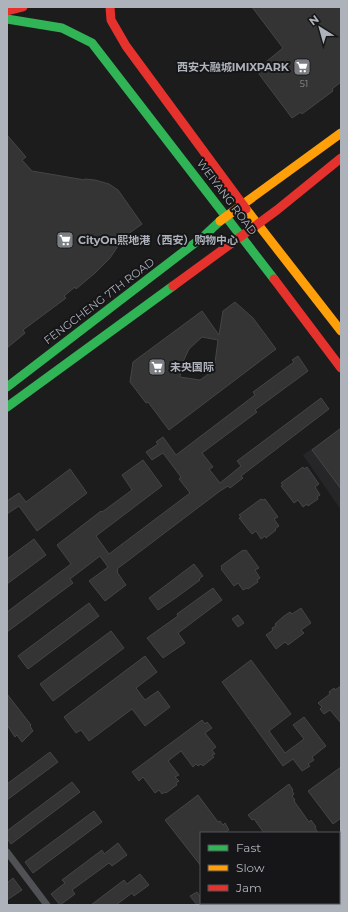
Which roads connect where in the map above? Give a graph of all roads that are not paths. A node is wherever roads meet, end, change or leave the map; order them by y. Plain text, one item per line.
1 (23, 7) edge
2 (110, 7) edge
3 (7, 12) edge
4 (7, 20) edge
5 (341, 133) edge
6 (341, 158) edge
7 (242, 204) junction
8 (226, 216) junction
9 (258, 223) junction
10 (241, 236) junction
11 (341, 331) edge
12 (341, 368) edge
13 (7, 387) edge
14 (7, 408) edge
15 (7, 852) edge
16 (47, 905) edge

1 - 3 main road
2 - 7 main road, WEIYANG ROAD
4 - 8 main road, WEIYANG ROAD
5 - 7 main road, FENGCHENG 7TH ROAD
6 - 9 main road
7 - 8 main road, FENGCHENG 7TH ROAD
7 - 9 main road, WEIYANG ROAD
8 - 10 main road, WEIYANG ROAD
8 - 13 main road, FENGCHENG 7TH ROAD
9 - 10 main road
9 - 11 main road, WEIYANG ROAD
10 - 12 main road, WEIYANG ROAD
10 - 14 main road
15 - 16 street

